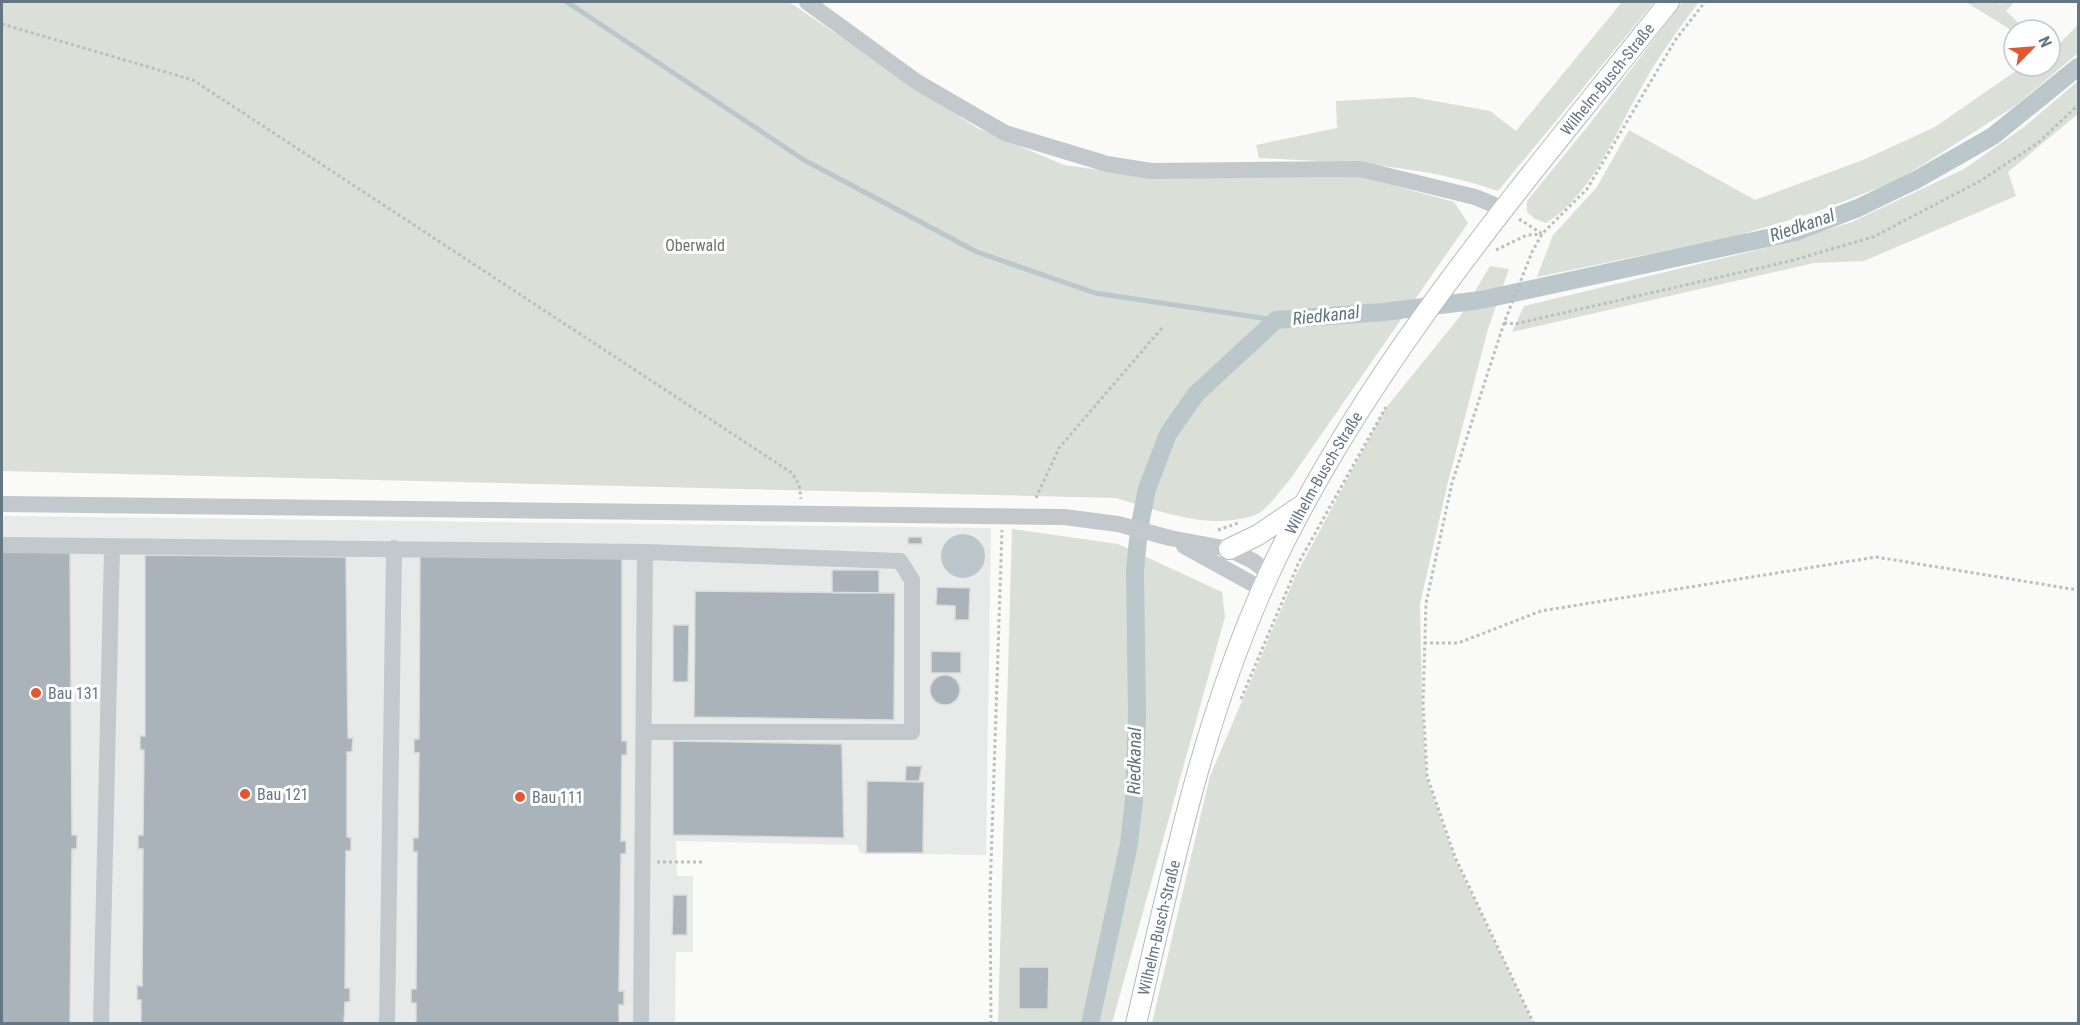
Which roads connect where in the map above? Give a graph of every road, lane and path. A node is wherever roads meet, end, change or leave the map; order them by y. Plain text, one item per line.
1 (807, 2) edge
2 (1669, 2) edge
3 (1705, 2) edge
4 (2, 24) edge
5 (2079, 105) edge
6 (1504, 209) junction
7 (1542, 234) junction
8 (1494, 251) dead end
9 (1504, 323) junction
10 (1162, 328) dead end
11 (1391, 399) dead end
12 (1036, 498) dead end
13 (2, 504) edge
14 (1303, 504) junction
15 (801, 512) junction
16 (1002, 515) junction
17 (1170, 538) junction
18 (2, 545) edge
19 (112, 548) junction
20 (394, 548) junction
21 (1229, 549) junction
22 (645, 552) junction
23 (1266, 581) junction
24 (2079, 590) edge
25 (1424, 643) junction
26 (1240, 700) dead end
27 (645, 732) junction
28 (643, 862) junction
29 (703, 862) dead end
30 (101, 1023) edge
31 (387, 1023) edge
32 (641, 1023) edge
33 (991, 1023) edge
34 (1136, 1023) edge
35 (1534, 1023) edge

1 - 6 street
2 - 6 main road, Wilhelm-Busch-Straße
3 - 7 path
4 - 15 path
5 - 9 path
6 - 7 path
6 - 14 main road, Wilhelm-Busch-Straße
7 - 8 path
7 - 9 path
9 - 25 path
10 - 12 path
11 - 26 path
13 - 15 street
14 - 21 main road
14 - 23 main road, Wilhelm-Busch-Straße
15 - 16 street
16 - 17 street
16 - 33 path
17 - 21 street
17 - 23 street
18 - 19 street
19 - 20 street
19 - 30 street
20 - 22 street
20 - 31 street
21 - 23 street
22 - 27 street
22 - 27 street
23 - 34 main road, Wilhelm-Busch-Straße
24 - 25 path
25 - 35 path
27 - 28 street
28 - 29 path
28 - 32 street

